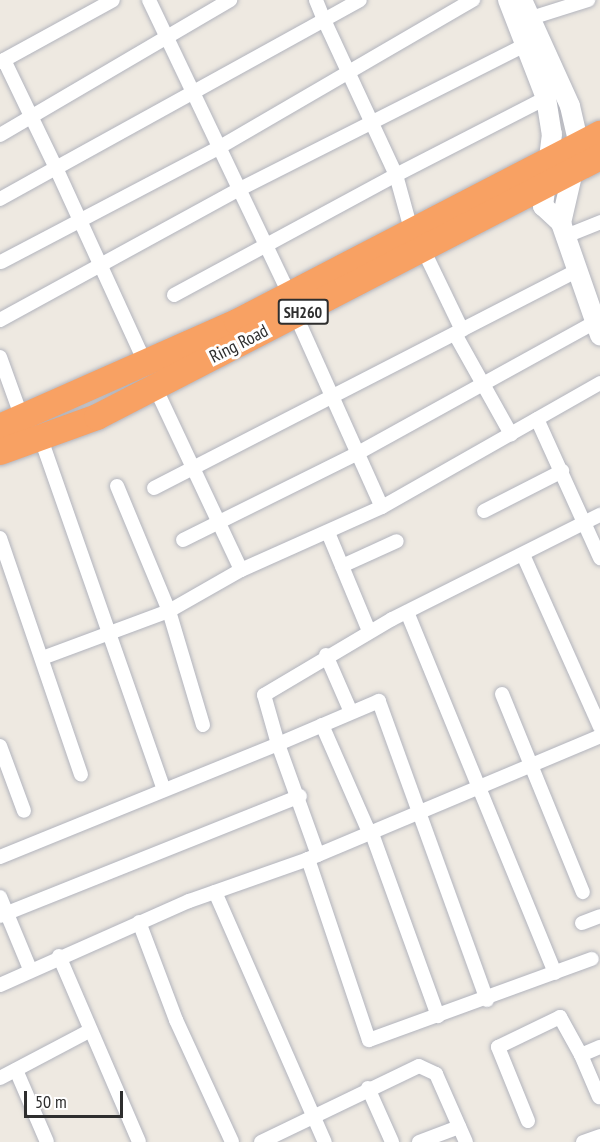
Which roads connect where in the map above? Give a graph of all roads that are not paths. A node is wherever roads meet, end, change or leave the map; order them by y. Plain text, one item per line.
1 (113, 0) edge
2 (149, 0) edge
3 (230, 0) edge
4 (316, 0) edge
5 (360, 0) edge
6 (473, 0) edge
7 (508, 0) edge
8 (522, 0) edge
9 (588, 0) edge
10 (531, 18) junction
11 (324, 20) junction
12 (164, 37) junction
13 (527, 44) junction
14 (2, 61) edge
15 (352, 71) junction
16 (193, 94) junction
17 (546, 98) junction
18 (29, 115) junction
19 (372, 126) junction
20 (0, 135) edge
21 (593, 145) edge
22 (220, 147) junction
23 (550, 159) junction
24 (56, 168) junction
25 (575, 172) junction
26 (396, 175) junction
27 (546, 185) junction
28 (236, 191) junction
29 (0, 199) edge
30 (80, 219) junction
31 (600, 222) edge
32 (563, 230) junction
33 (418, 241) junction
34 (267, 250) junction
35 (1, 262) edge
36 (100, 267) junction
37 (579, 270) junction
38 (174, 295) dead end
39 (293, 305) junction
40 (0, 320) edge
41 (597, 329) edge
42 (459, 332) junction
43 (0, 357) edge
44 (151, 376) junction
45 (600, 383) edge
46 (483, 384) junction
47 (333, 397) junction
48 (537, 419) junction
49 (11, 422) edge
50 (511, 434) junction
51 (40, 436) junction
52 (0, 452) edge
53 (358, 453) junction
54 (193, 468) junction
55 (562, 471) junction
56 (117, 486) dead end
57 (154, 488) dead end
58 (382, 507) junction
59 (484, 511) dead end
60 (600, 516) edge
61 (218, 523) junction
62 (585, 524) junction
63 (329, 535) junction
64 (0, 538) edge
65 (183, 540) dead end
66 (397, 542) dead end
67 (524, 557) junction
68 (600, 558) edge
69 (342, 566) junction
70 (241, 570) junction
71 (170, 611) junction
72 (407, 612) junction
73 (369, 631) junction
74 (108, 634) junction
75 (326, 655) junction
76 (45, 657) junction
77 (502, 694) dead end
78 (350, 710) junction
79 (203, 725) dead end
80 (322, 725) junction
81 (600, 727) edge
82 (600, 736) edge
83 (278, 744) junction
84 (0, 746) edge
85 (532, 765) junction
86 (81, 775) dead end
87 (481, 786) junction
88 (163, 788) junction
89 (300, 796) junction
90 (422, 810) junction
91 (24, 811) dead end
92 (370, 831) junction
93 (0, 857) edge
94 (313, 857) junction
95 (216, 891) junction
96 (583, 892) dead end
97 (0, 897) edge
98 (3, 914) edge
99 (600, 916) edge
100 (139, 922) junction
101 (582, 923) dead end
102 (59, 956) junction
103 (592, 959) dead end
104 (30, 969) junction
105 (555, 973) junction
106 (0, 985) edge
107 (487, 1000) junction
108 (438, 1016) junction
109 (89, 1031) junction
110 (600, 1047) edge
111 (581, 1054) junction
112 (16, 1070) junction
113 (0, 1078) edge
114 (368, 1088) junction
115 (599, 1097) edge
116 (315, 1118) junction
117 (528, 1121) dead end
118 (459, 1127) junction
119 (600, 1136) edge
120 (47, 1142) edge
121 (139, 1142) edge
122 (232, 1142) edge
123 (261, 1142) edge
124 (325, 1142) edge
125 (392, 1142) edge
126 (420, 1142) edge
127 (465, 1142) edge
128 (583, 1142) edge

1 - 14 street
2 - 12 street
3 - 12 street
4 - 11 street
5 - 11 street
6 - 15 street
7 - 13 main road
8 - 10 main road
9 - 10 street
10 - 21 main road
11 - 15 street
11 - 16 street
12 - 16 street
12 - 18 street
13 - 17 main road
13 - 19 street
14 - 18 street
15 - 19 street
15 - 22 street
16 - 22 street
16 - 24 street
17 - 23 main road
17 - 26 street
18 - 20 street
18 - 24 street
19 - 26 street
19 - 28 street
21 - 23 highway, Ring Road / SH260
21 - 25 highway, Ring Road / SH260
22 - 28 street
22 - 30 street
23 - 27 main road
23 - 33 highway, Ring Road / SH260
24 - 29 street
24 - 30 street
25 - 27 highway, Ring Road / SH260
25 - 32 main road
26 - 33 street
26 - 34 street
27 - 32 main road
27 - 33 highway, Ring Road / SH260
28 - 34 street
28 - 36 street
30 - 35 street
30 - 36 street
31 - 32 street
32 - 37 main road
33 - 39 highway, Ring Road / SH260
33 - 42 street
34 - 38 street
34 - 39 street
36 - 40 street
36 - 44 street
37 - 41 main road
37 - 42 street
39 - 44 highway, Ring Road / SH260
39 - 47 street
41 - 46 street
42 - 46 street
42 - 47 street
43 - 49 street
44 - 49 highway, Ring Road / SH260
44 - 51 highway, Ring Road / SH260
44 - 54 street
45 - 48 street
46 - 50 street
46 - 53 street
47 - 53 street
47 - 54 street
48 - 50 street
48 - 55 street
50 - 58 street
51 - 52 highway, Ring Road / SH260
51 - 74 street
53 - 58 street
53 - 61 street
54 - 57 street
54 - 61 street
55 - 59 street
55 - 62 street
56 - 71 street
58 - 63 street
60 - 62 street
61 - 65 street
61 - 70 street
62 - 67 street
62 - 68 street
63 - 69 street
63 - 70 street
64 - 76 street
66 - 69 street
67 - 72 street
67 - 81 street
69 - 73 street
70 - 71 street
71 - 74 street
71 - 79 street
72 - 73 street
72 - 87 street
73 - 75 street
74 - 76 street
74 - 88 street
75 - 78 street
75 - 83 street
76 - 86 street
77 - 85 street
78 - 80 street
78 - 90 street
80 - 83 street
80 - 92 street
82 - 85 street
83 - 88 street
83 - 89 street
84 - 91 street
85 - 87 street
85 - 96 street
87 - 90 street
87 - 105 street
88 - 93 street
89 - 94 street
89 - 98 street
90 - 92 street
90 - 107 street
92 - 94 street
92 - 108 street
94 - 95 street
94 - 108 street
95 - 100 street
95 - 116 street
97 - 98 street
98 - 104 street
99 - 101 street
100 - 102 street
100 - 122 street
102 - 104 street
102 - 109 street
103 - 105 street
104 - 106 street
105 - 107 street
107 - 108 street
109 - 112 street
109 - 121 street
110 - 111 street
111 - 115 street
111 - 117 street
112 - 113 street
112 - 120 street
114 - 116 street
114 - 118 street
114 - 125 street
116 - 123 street
116 - 124 street
118 - 126 street
118 - 127 street
119 - 128 street

